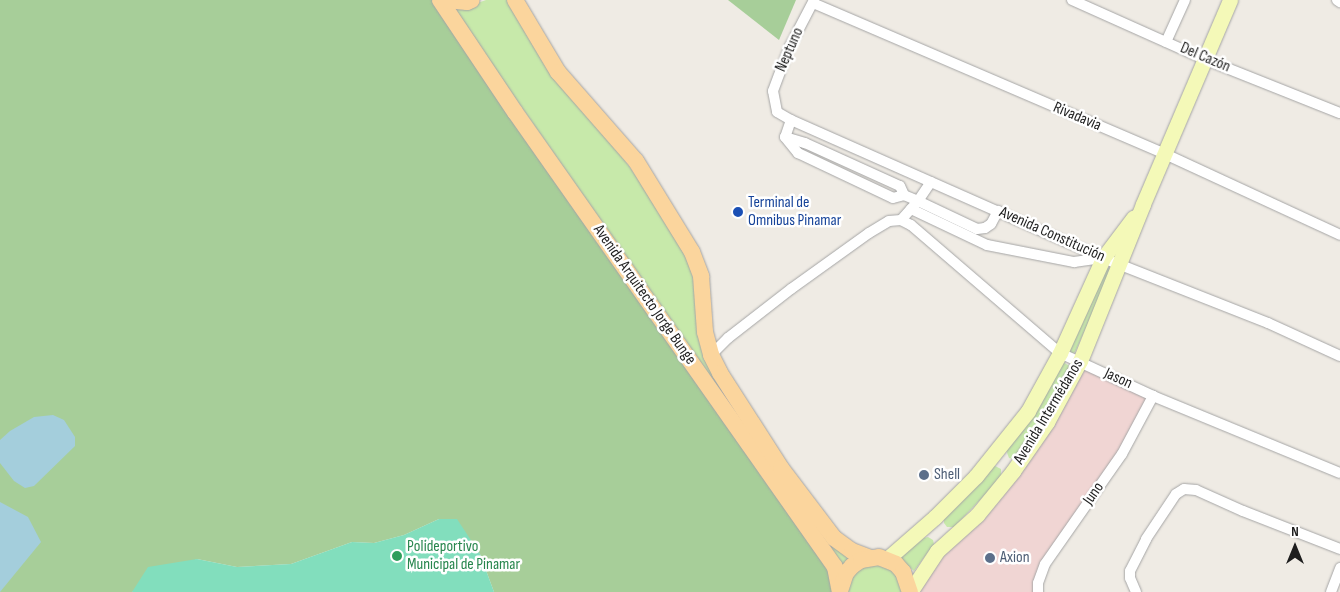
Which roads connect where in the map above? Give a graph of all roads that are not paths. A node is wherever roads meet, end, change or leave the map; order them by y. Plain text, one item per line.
1 (440, 0) edge
2 (447, 0) edge
3 (472, 0) edge
4 (515, 0) edge
5 (1185, 0) edge
6 (1230, 0) edge
7 (1336, 0) edge
8 (813, 1) edge
9 (1076, 1) edge
10 (1340, 2) edge
11 (1166, 42) junction
12 (1204, 59) junction
13 (773, 102) joint
14 (1340, 113) edge
15 (791, 120) junction
16 (1165, 154) junction
17 (931, 182) junction
18 (918, 201) junction
19 (1143, 204) junction
20 (911, 210) junction
21 (998, 212) junction
22 (901, 220) junction
23 (1340, 235) edge
24 (1103, 258) junction
25 (1120, 266) junction
26 (1060, 353) junction
27 (711, 355) junction
28 (1340, 356) edge
29 (1080, 361) junction
30 (1153, 396) junction
31 (994, 455) junction
32 (1013, 471) junction
33 (1340, 473) edge
34 (927, 524) junction
35 (947, 542) junction
36 (1340, 550) edge
37 (878, 558) junction
38 (1340, 568) edge
39 (840, 592) edge
40 (910, 592) edge
41 (1038, 592) edge
42 (1136, 592) edge
43 (1331, 592) edge

1 - 39 main road, Avenida Arquitecto Jorge Bunge
2 - 3 main road
4 - 27 main road, Avenida Arquitecto Jorge Bunge
5 - 11 street
6 - 12 main road, Avenida Intermédanos
7 - 10 street
8 - 13 street, Neptuno
8 - 16 street, Rivadavia
9 - 11 street, Del Cazón
11 - 12 street, Del Cazón
12 - 14 street, Del Cazón
12 - 16 main road, Avenida Intermédanos
13 - 15 street, Avenida Constitución
15 - 17 street, Avenida Constitución
15 - 18 street
16 - 19 main road, Avenida Intermédanos
16 - 23 street, Rivadavia
17 - 18 street
17 - 21 street, Avenida Constitución
18 - 20 street
18 - 21 street
19 - 24 main road, Avenida Intermédanos
19 - 25 main road, Avenida Intermédanos
20 - 22 street
20 - 24 street
21 - 24 street, Avenida Constitución
22 - 26 street, Jason
22 - 27 street
24 - 25 street, Avenida Constitución
24 - 26 main road, Avenida Intermédanos
25 - 28 street, Avenida Constitución
25 - 29 main road, Avenida Intermédanos
26 - 29 street, Jason
26 - 31 main road, Avenida Intermédanos
27 - 37 main road, Avenida Arquitecto Jorge Bunge
29 - 30 street, Jason
29 - 32 main road, Avenida Intermédanos
30 - 33 street, Jason
30 - 41 street, Juno
31 - 32 main road
31 - 34 main road, Avenida Intermédanos
32 - 35 main road, Avenida Intermédanos
34 - 35 main road
34 - 37 main road, Avenida Intermédanos
35 - 40 main road, Avenida Intermédanos
36 - 42 street
37 - 39 main road
37 - 40 main road, Avenida Arquitecto Jorge Bunge
38 - 43 street

